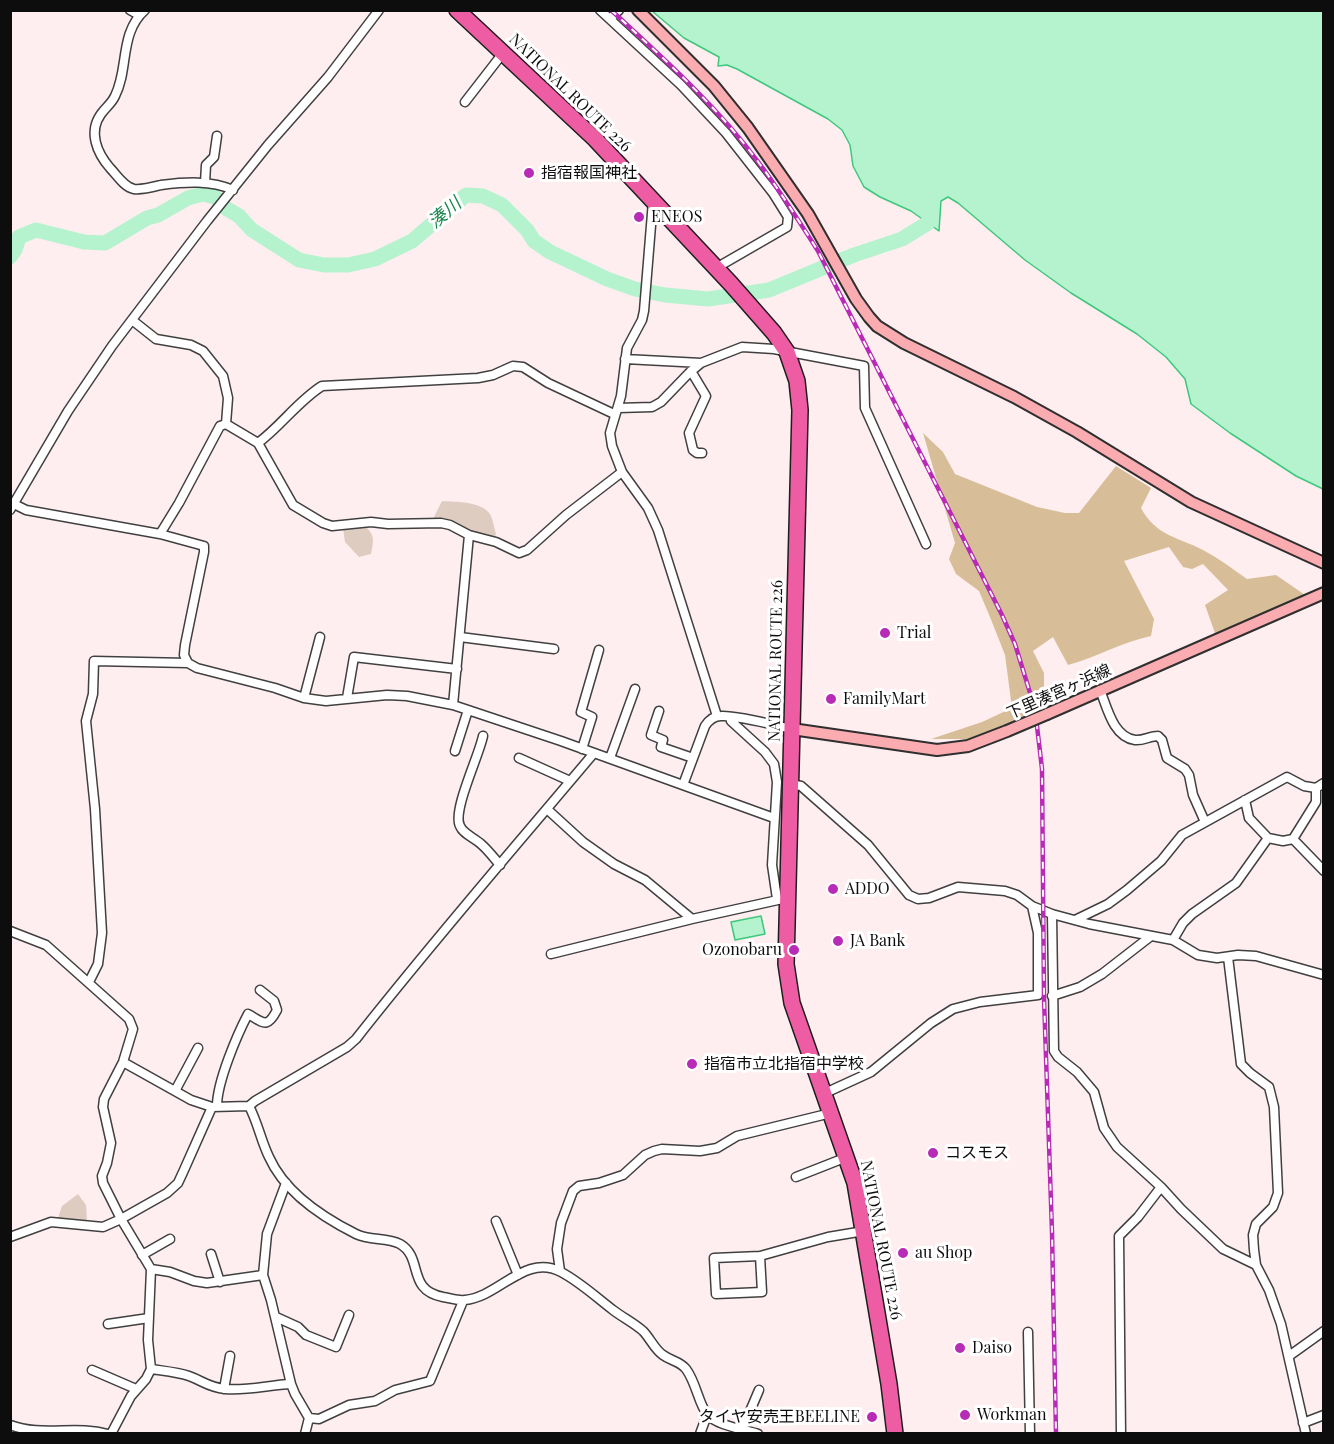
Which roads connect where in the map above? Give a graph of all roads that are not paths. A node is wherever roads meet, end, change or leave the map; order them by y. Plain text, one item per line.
1 (130, 10) edge
2 (379, 10) edge
3 (457, 10) edge
4 (600, 10) edge
5 (619, 10) edge
6 (638, 10) edge
7 (142, 13) edge
8 (610, 19) junction
9 (503, 53) junction
10 (465, 102) dead end
11 (217, 136) dead end
12 (205, 183) junction
13 (231, 193) junction
14 (653, 201) junction
15 (716, 268) junction
16 (132, 320) junction
17 (787, 352) junction
18 (625, 359) junction
19 (701, 363) junction
20 (691, 371) junction
21 (616, 411) junction
22 (226, 424) junction
23 (258, 443) junction
24 (702, 453) dead end
25 (622, 472) junction
26 (12, 505) edge
27 (159, 534) junction
28 (469, 535) junction
29 (926, 544) dead end
30 (1323, 563) edge
31 (1323, 593) edge
32 (320, 637) dead end
33 (460, 637) junction
34 (554, 649) dead end
35 (599, 650) dead end
36 (188, 663) junction
37 (457, 669) junction
38 (635, 689) dead end
39 (1100, 690) junction
40 (304, 698) junction
41 (347, 698) junction
42 (453, 705) junction
43 (468, 710) junction
44 (659, 711) dead end
45 (717, 716) junction
46 (730, 717) junction
47 (792, 729) junction
48 (483, 736) dead end
49 (582, 749) junction
50 (455, 751) dead end
51 (594, 753) junction
52 (519, 758) dead end
53 (609, 758) junction
54 (693, 758) junction
55 (570, 781) junction
56 (791, 784) junction
57 (683, 785) junction
58 (1320, 786) edge
59 (1245, 800) junction
60 (548, 810) junction
61 (774, 818) junction
62 (1205, 822) junction
63 (1268, 838) junction
64 (1293, 839) junction
65 (500, 866) junction
66 (1323, 871) edge
67 (782, 898) junction
68 (1032, 906) junction
69 (1052, 914) junction
70 (692, 919) junction
71 (1074, 921) junction
72 (10, 932) edge
73 (1151, 936) junction
74 (1173, 940) junction
75 (551, 954) dead end
76 (1228, 957) junction
77 (1323, 975) edge
78 (89, 982) junction
79 (260, 990) dead end
80 (1052, 996) junction
81 (198, 1048) dead end
82 (123, 1062) junction
83 (175, 1091) junction
84 (824, 1094) junction
85 (214, 1107) junction
86 (249, 1107) junction
87 (831, 1113) junction
88 (847, 1157) junction
89 (796, 1177) dead end
90 (286, 1183) junction
91 (1161, 1187) junction
92 (121, 1219) junction
93 (496, 1221) dead end
94 (864, 1231) junction
95 (10, 1237) edge
96 (170, 1239) dead end
97 (211, 1254) dead end
98 (142, 1255) junction
99 (760, 1256) junction
100 (1256, 1265) junction
101 (152, 1269) junction
102 (560, 1271) junction
103 (263, 1275) junction
104 (518, 1275) junction
105 (220, 1282) junction
106 (463, 1301) junction
107 (349, 1315) dead end
108 (149, 1317) junction
109 (276, 1317) junction
110 (108, 1324) dead end
111 (1323, 1331) edge
112 (1028, 1332) dead end
113 (230, 1356) dead end
114 (1289, 1356) junction
115 (152, 1369) junction
116 (93, 1370) dead end
117 (291, 1384) junction
118 (136, 1389) junction
119 (224, 1389) junction
120 (759, 1390) dead end
121 (707, 1415) junction
122 (1323, 1415) edge
123 (309, 1418) junction
124 (1304, 1423) junction
125 (10, 1425) edge
126 (742, 1430) junction
127 (109, 1434) edge
128 (305, 1434) edge
129 (700, 1434) edge
130 (758, 1434) edge
131 (895, 1434) edge
132 (1030, 1434) edge
133 (1121, 1434) edge
134 (1306, 1434) edge

1 - 7 street
2 - 13 street
3 - 9 highway, NATIONAL ROUTE 226
4 - 8 street
5 - 8 street
6 - 30 street
7 - 12 street
8 - 15 street
9 - 10 street
9 - 14 highway, NATIONAL ROUTE 226
11 - 12 street
12 - 13 street
13 - 16 street
14 - 15 highway, NATIONAL ROUTE 226
14 - 18 street
15 - 17 highway, NATIONAL ROUTE 226
16 - 22 street
16 - 26 street
17 - 19 street
17 - 29 street
17 - 47 highway, NATIONAL ROUTE 226
18 - 19 street
18 - 21 street
19 - 20 street
20 - 21 street
20 - 24 street
21 - 23 street
21 - 25 street
22 - 23 street
22 - 27 street
23 - 28 street
25 - 28 street
25 - 45 street
26 - 27 street
27 - 36 street
28 - 33 street
31 - 39 street, 下里湊宮ヶ浜線
32 - 40 street
33 - 34 street
33 - 37 street
35 - 49 street
36 - 40 street
36 - 78 street
37 - 41 street
37 - 42 street
38 - 53 street
39 - 47 street, 下里湊宮ヶ浜線, bridge
39 - 62 street
40 - 41 street
41 - 42 street
42 - 43 street
43 - 49 street
43 - 50 street
44 - 54 street
45 - 46 street
45 - 54 street
46 - 47 street
46 - 61 street
47 - 56 highway, NATIONAL ROUTE 226
48 - 65 street
49 - 51 street
51 - 53 street
51 - 55 street
52 - 55 street
53 - 57 street
54 - 57 street
55 - 60 street
56 - 67 highway, NATIONAL ROUTE 226
56 - 68 street
57 - 61 street
58 - 59 street
58 - 64 street
59 - 62 street
59 - 63 street
60 - 65 street
60 - 70 street
61 - 67 street
62 - 71 street
63 - 64 street
63 - 74 street
64 - 66 street
65 - 86 street
67 - 70 street
67 - 84 highway, NATIONAL ROUTE 226
68 - 69 street
68 - 84 street
69 - 71 street
69 - 80 street
70 - 75 street
71 - 73 street
72 - 78 street
73 - 74 street
73 - 80 street
74 - 76 street
76 - 77 street
76 - 100 street
78 - 82 street
79 - 85 street
80 - 91 street
81 - 83 street
82 - 83 street
82 - 92 street
83 - 85 street
84 - 87 highway, NATIONAL ROUTE 226
85 - 86 street
85 - 92 street
86 - 90 street
87 - 88 highway, NATIONAL ROUTE 226
87 - 102 street
88 - 89 street
88 - 94 highway, NATIONAL ROUTE 226
90 - 103 street
90 - 106 street
91 - 100 street
91 - 133 street
92 - 95 street
92 - 98 street
93 - 104 street
94 - 99 street
94 - 131 highway, NATIONAL ROUTE 226
96 - 98 street
97 - 105 street
98 - 101 street
99 - 99 street
100 - 114 street
101 - 105 street
101 - 108 street
102 - 104 street
102 - 121 street
103 - 105 street
103 - 109 street
104 - 106 street
106 - 123 street
107 - 109 street
108 - 110 street
108 - 115 street
109 - 117 street
111 - 114 street
112 - 132 street
113 - 119 street
114 - 124 street
115 - 118 street
115 - 119 street
116 - 118 street
117 - 119 street
117 - 123 street
118 - 127 street
120 - 126 street
121 - 126 street
121 - 129 street
122 - 124 street
123 - 128 street
124 - 134 street
125 - 127 street
126 - 130 street

